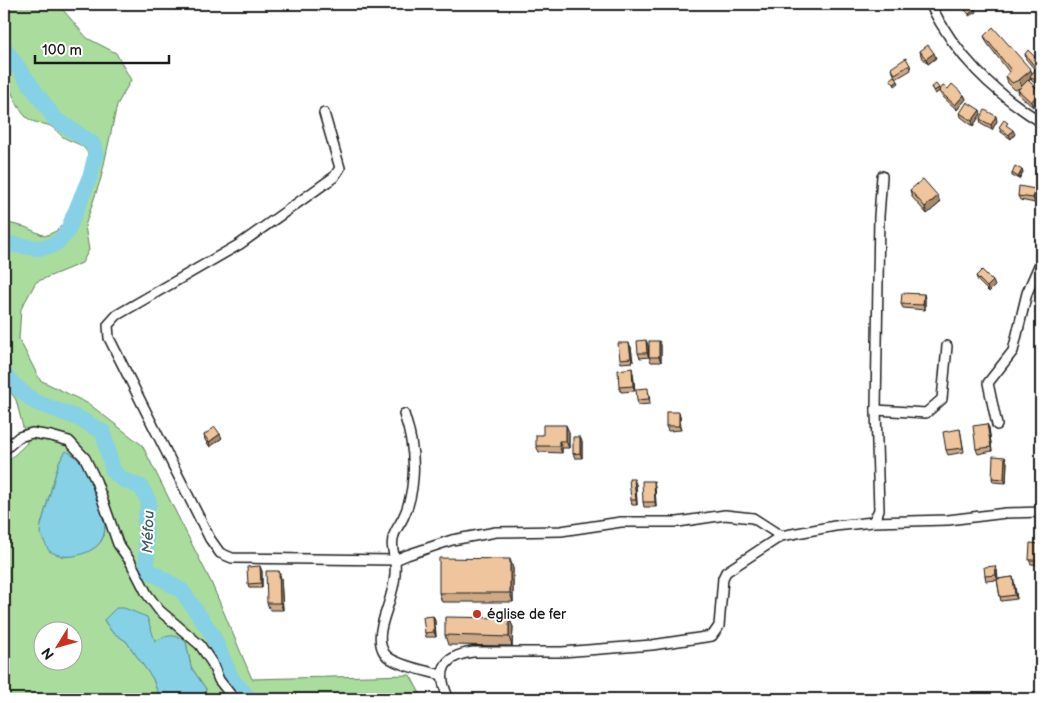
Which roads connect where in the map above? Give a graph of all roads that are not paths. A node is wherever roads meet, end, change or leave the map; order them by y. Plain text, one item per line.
1 (930, 4) edge
2 (324, 113) dead end
3 (1041, 122) edge
4 (882, 176) dead end
5 (1041, 260) edge
6 (947, 346) dead end
7 (876, 410) junction
8 (404, 414) dead end
9 (997, 425) dead end
10 (4, 450) edge
11 (1041, 512) edge
12 (873, 522) junction
13 (781, 536) junction
14 (395, 560) junction
15 (441, 675) junction
16 (234, 699) edge
17 (449, 699) edge

1 - 3 street
2 - 14 street
4 - 7 street
5 - 9 street
6 - 7 street
7 - 12 street
8 - 14 street
10 - 16 street
11 - 12 street
12 - 13 street
13 - 14 street
13 - 15 street
14 - 15 street
15 - 17 street

